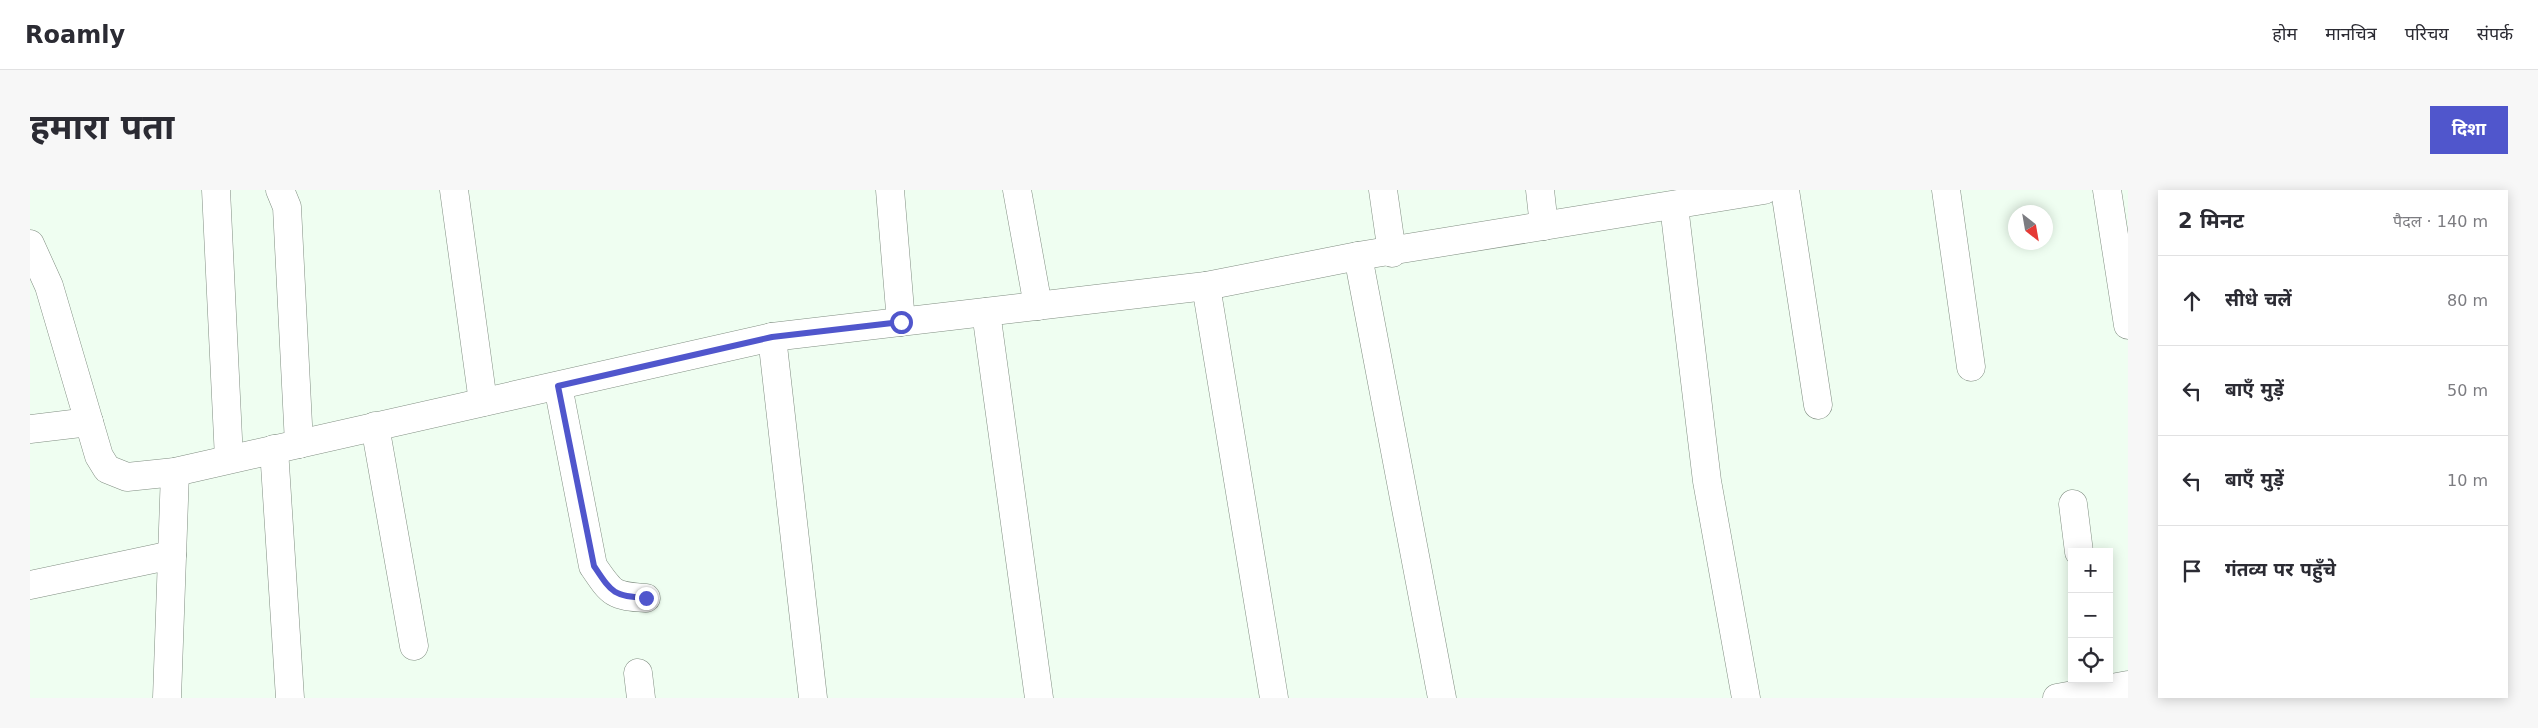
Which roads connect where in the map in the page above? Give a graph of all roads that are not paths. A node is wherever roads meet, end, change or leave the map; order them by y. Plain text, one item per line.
1 (216, 190) edge
2 (280, 190) edge
3 (454, 190) edge
4 (890, 190) edge
5 (1017, 190) edge
6 (1382, 190) edge
7 (1540, 190) edge
8 (1764, 190) edge
9 (1785, 190) edge
10 (1946, 190) edge
11 (2107, 190) edge
12 (1681, 200) edge
13 (1544, 226) junction
14 (30, 244) edge
15 (1392, 253) junction
16 (1358, 256) junction
17 (1206, 286) junction
18 (1038, 306) junction
19 (986, 312) junction
20 (901, 322) junction
21 (2128, 325) edge
22 (772, 337) junction
23 (1971, 367) dead end
24 (558, 386) junction
25 (483, 402) junction
26 (1818, 405) dead end
27 (89, 422) junction
28 (375, 426) junction
29 (30, 429) edge
30 (287, 446) junction
31 (229, 459) junction
32 (175, 472) junction
33 (2073, 504) dead end
34 (2078, 548) edge
35 (172, 555) junction
36 (30, 585) edge
37 (646, 598) dead end
38 (414, 646) dead end
39 (2096, 685) edge
40 (2128, 685) edge
41 (167, 698) edge
42 (290, 698) edge
43 (813, 698) edge
44 (1039, 698) edge
45 (1274, 698) edge
46 (1442, 698) edge
47 (1746, 698) edge
48 (2057, 698) edge

1 - 31 street
2 - 30 street
3 - 25 street
4 - 20 street
5 - 18 street
6 - 15 street
7 - 13 street
8 - 12 street
9 - 26 street
10 - 23 street
11 - 21 street
12 - 13 street
12 - 47 street
13 - 15 street
14 - 27 street
15 - 16 street
16 - 17 street
16 - 46 street
17 - 18 street
17 - 45 street
18 - 19 street
19 - 20 street
19 - 44 street
20 - 22 street
22 - 24 street
22 - 43 street
24 - 25 street
24 - 37 street
25 - 28 street
27 - 29 street
27 - 32 street
28 - 30 street
28 - 38 street
30 - 31 street
30 - 42 street
31 - 32 street
32 - 35 street
33 - 34 street
35 - 36 street
35 - 41 street
39 - 40 street
39 - 48 street

